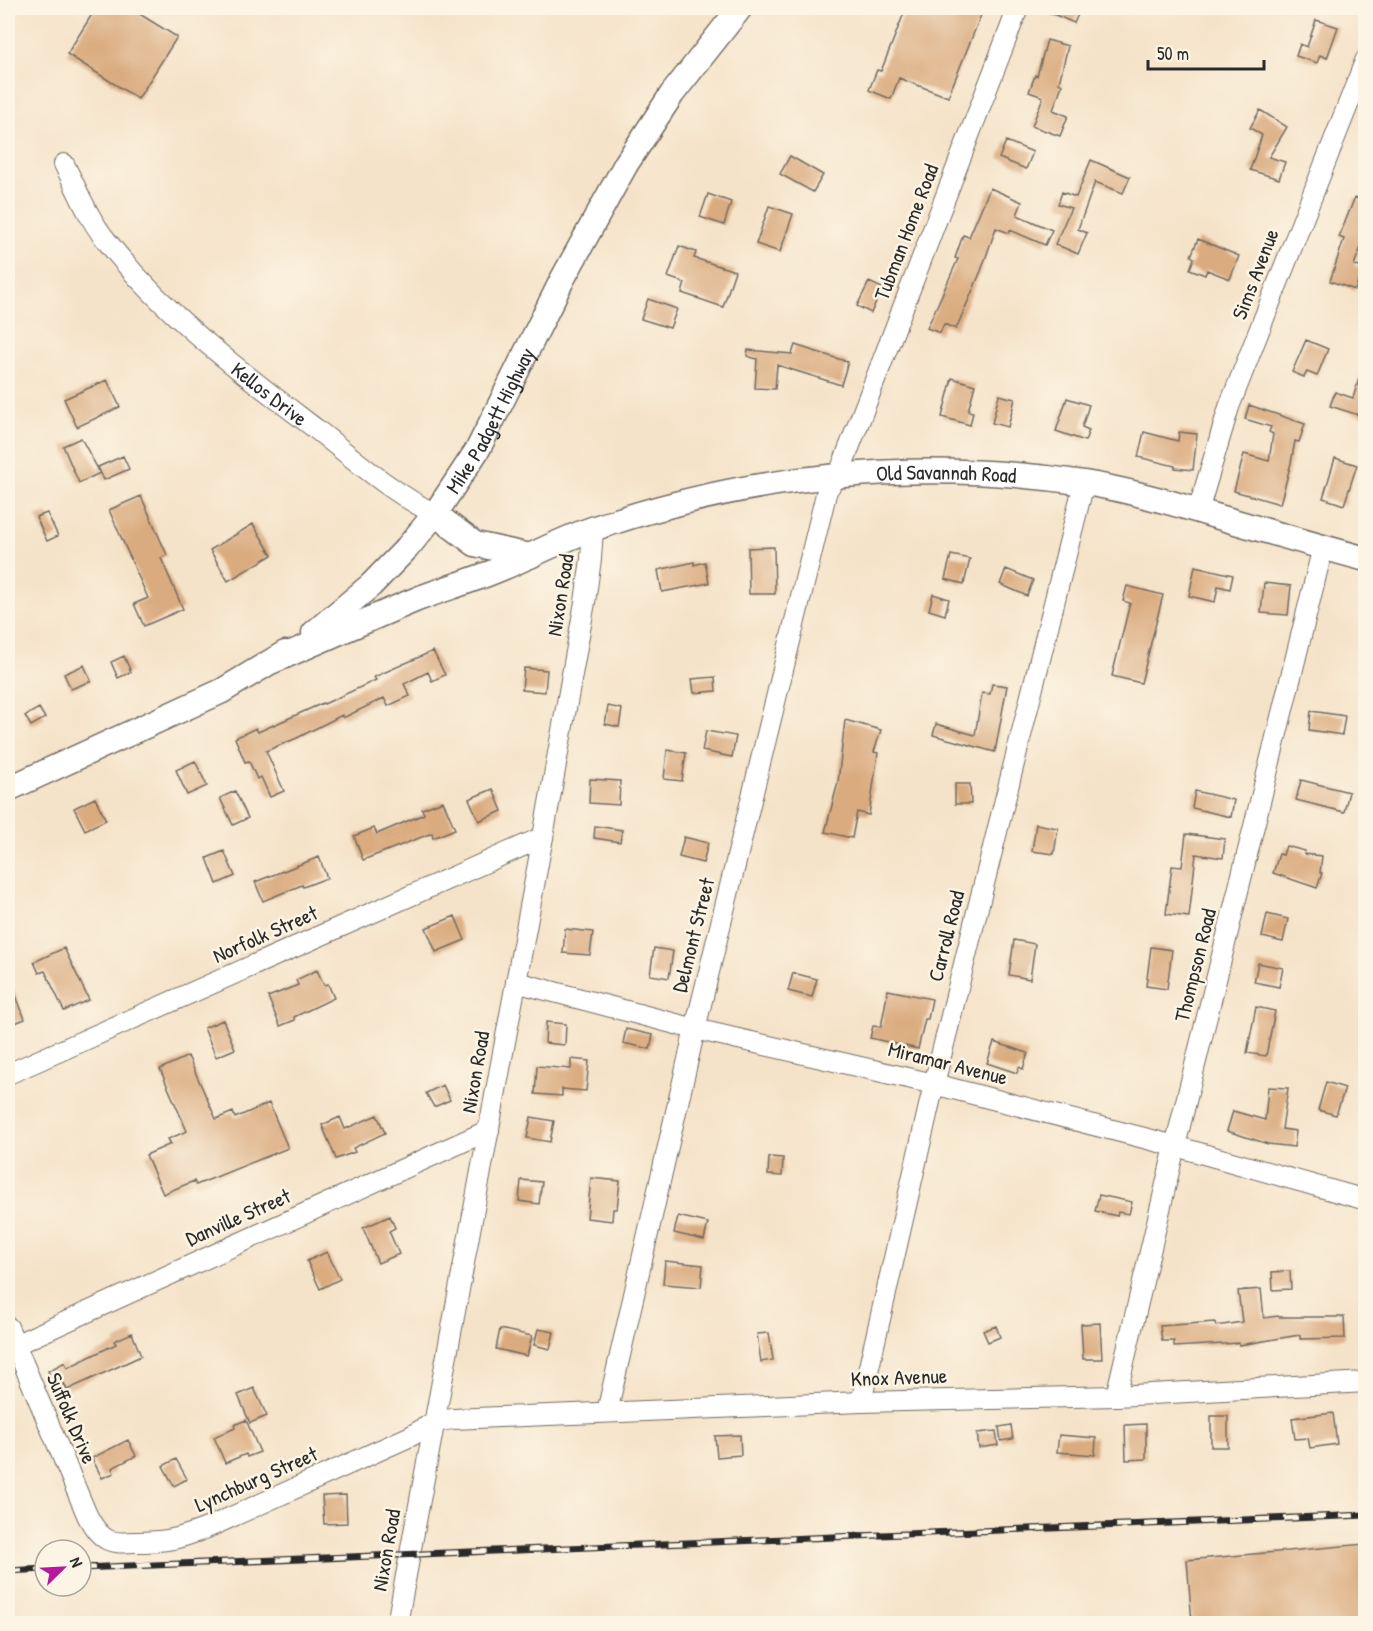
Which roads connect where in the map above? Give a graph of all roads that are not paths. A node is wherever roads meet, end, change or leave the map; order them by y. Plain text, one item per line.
1 (740, 8) edge
2 (1018, 8) edge
3 (1365, 59) edge
4 (64, 164) dead end
5 (839, 474) junction
6 (1084, 483) junction
7 (1198, 511) junction
8 (435, 514) junction
9 (593, 528) junction
10 (1323, 547) junction
11 (530, 556) junction
12 (1365, 559) edge
13 (273, 661) junction
14 (8, 789) edge
15 (543, 837) junction
16 (516, 982) junction
17 (695, 1029) junction
18 (8, 1074) edge
19 (934, 1084) junction
20 (489, 1130) junction
21 (1175, 1146) junction
22 (1365, 1200) edge
23 (10, 1340) edge
24 (1365, 1382) edge
25 (1116, 1396) junction
26 (861, 1402) junction
27 (607, 1412) junction
28 (434, 1422) junction
29 (93, 1527) joint
30 (397, 1623) edge

1 - 8 main road, Mike Padgett Highway
2 - 5 street, Tubman Home Road
3 - 7 street, Sims Avenue
4 - 8 street, Kellos Drive
5 - 6 main road, Old Savannah Road
5 - 9 main road, Old Savannah Road
5 - 17 street, Delmont Street
6 - 7 main road, Old Savannah Road
6 - 19 street, Carroll Road
7 - 10 main road, Old Savannah Road
8 - 11 main road, Kellos Drive
8 - 13 main road, Mike Padgett Highway
9 - 11 main road, Old Savannah Road
9 - 15 street, Nixon Road
10 - 12 main road, Old Savannah Road
10 - 21 street, Thompson Road
11 - 13 main road, Old Savannah Road
13 - 14 main road, Mike Padgett Highway
15 - 16 street, Nixon Road
15 - 18 street, Norfolk Street
16 - 17 street, Miramar Avenue
16 - 20 street, Nixon Road
17 - 19 street, Miramar Avenue
17 - 27 street, Delmont Street
19 - 21 street, Miramar Avenue
19 - 26 street, Carroll Road
20 - 23 street, Danville Street
20 - 28 street, Nixon Road
21 - 22 street, Miramar Avenue
21 - 25 street, Thompson Road
23 - 29 street, Suffolk Drive
24 - 25 street, Knox Avenue
25 - 26 street, Knox Avenue
26 - 27 street, Knox Avenue
27 - 28 street, Knox Avenue
28 - 29 street, Lynchburg Street
28 - 30 street, Nixon Road

